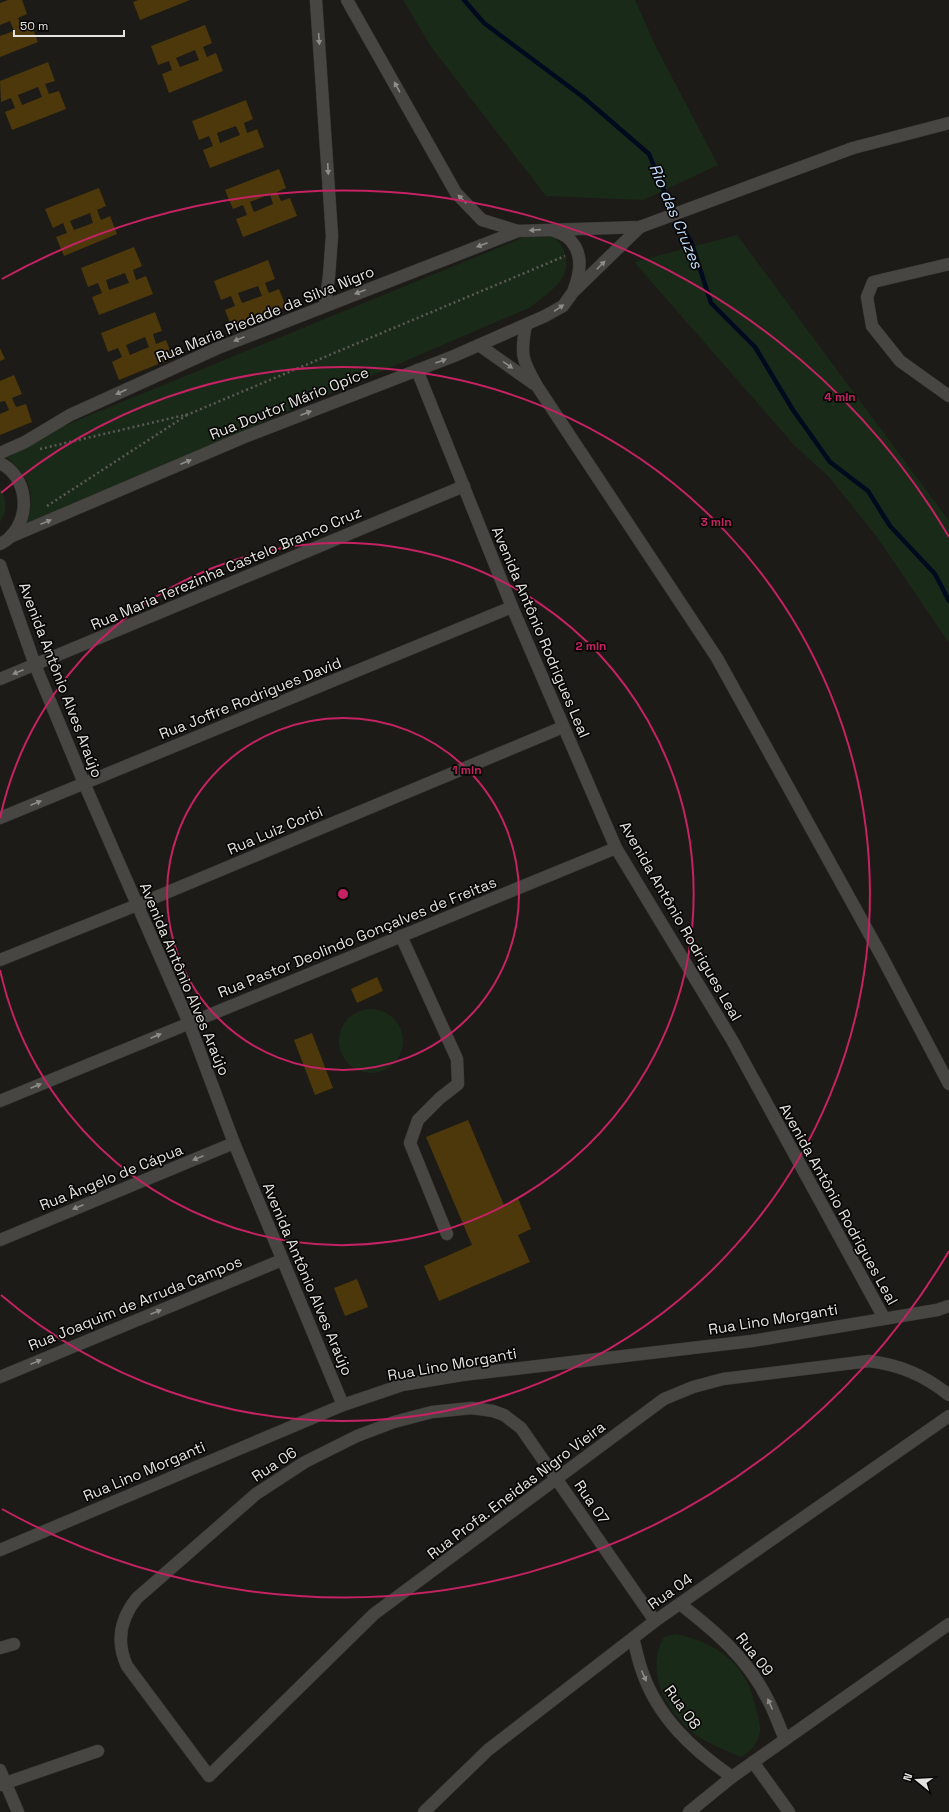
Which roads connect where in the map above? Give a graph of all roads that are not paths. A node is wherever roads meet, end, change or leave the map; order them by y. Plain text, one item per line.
1 (316, 0) edge
2 (347, 0) edge
3 (949, 123) edge
4 (640, 227) junction
5 (551, 229) junction
6 (518, 231) junction
7 (949, 264) edge
8 (573, 292) junction
9 (324, 306) junction
10 (526, 325) junction
11 (479, 345) junction
12 (417, 370) junction
13 (537, 386) junction
14 (949, 396) edge
15 (0, 453) edge
16 (0, 463) edge
17 (464, 486) junction
18 (10, 537) junction
19 (0, 544) edge
20 (0, 565) edge
21 (512, 607) junction
22 (35, 665) junction
23 (0, 679) edge
24 (563, 727) junction
25 (84, 784) junction
26 (0, 818) edge
27 (616, 848) junction
28 (137, 905) junction
29 (401, 936) junction
30 (0, 960) edge
31 (189, 1023) junction
32 (949, 1084) edge
33 (0, 1102) edge
34 (234, 1143) junction
35 (447, 1234) dead end
36 (0, 1240) edge
37 (282, 1260) junction
38 (949, 1306) edge
39 (943, 1311) edge
40 (884, 1318) junction
41 (0, 1376) edge
42 (949, 1395) edge
43 (343, 1405) junction
44 (494, 1411) joint
45 (949, 1416) edge
46 (557, 1479) junction
47 (0, 1550) edge
48 (680, 1604) junction
49 (655, 1621) junction
50 (949, 1624) edge
51 (633, 1638) junction
52 (14, 1644) dead end
53 (0, 1648) edge
54 (785, 1739) junction
55 (98, 1751) dead end
56 (753, 1762) junction
57 (0, 1770) edge
58 (209, 1776) joint
59 (732, 1777) junction
60 (3, 1784) edge
61 (18, 1812) edge
62 (424, 1812) edge
63 (689, 1812) edge
64 (789, 1812) edge

1 -> 9 street
6 -> 2 street
3 - 4 street
4 - 5 street, Rua Maria Piedade da Silva Nigro
8 -> 4 street
5 -> 6 street, Rua Maria Piedade da Silva Nigro
5 - 8 street
6 -> 9 street, Rua Maria Piedade da Silva Nigro
7 - 14 street
10 -> 8 street, Rua Doutor Mário Opice
9 -> 15 street, Rua Maria Piedade da Silva Nigro
10 - 11 street, Rua Doutor Mário Opice
10 - 13 street
12 -> 11 street, Rua Doutor Mário Opice
11 -> 13 street
12 - 17 street, Avenida Antônio Rodrigues Leal
18 -> 12 street, Rua Doutor Mário Opice
13 - 32 street
16 - 18 street
17 - 21 street, Avenida Antônio Rodrigues Leal
17 - 22 street, Rua Maria Terezinha Castelo Branco Cruz
18 - 19 street
20 - 22 street, Avenida Antônio Alves Araújo
21 - 24 street, Avenida Antônio Rodrigues Leal
21 - 25 street, Rua Joffre Rodrigues David
22 -> 23 street, Rua Maria Terezinha Castelo Branco Cruz
22 - 25 street, Avenida Antônio Alves Araújo
24 - 27 street, Avenida Antônio Rodrigues Leal
24 - 28 street, Rua Luiz Corbi
26 -> 25 street, Rua Joffre Rodrigues David
25 - 28 street, Avenida Antônio Alves Araújo
27 - 29 street, Rua Pastor Deolindo Gonçalves de Freitas
27 - 40 street, Avenida Antônio Rodrigues Leal
28 - 30 street, Rua Luiz Corbi
28 - 31 street, Avenida Antônio Alves Araújo
29 - 31 street, Rua Pastor Deolindo Gonçalves de Freitas
29 - 35 street
33 -> 31 street, Rua Pastor Deolindo Gonçalves de Freitas
31 - 34 street, Avenida Antônio Alves Araújo
34 -> 36 street, Rua Ângelo de Cápua
34 - 37 street, Avenida Antônio Alves Araújo
41 -> 37 street, Rua Joaquim de Arruda Campos
37 - 43 street, Avenida Antônio Alves Araújo
38 - 39 street, Rua Lino Morganti
39 - 40 street, Rua Lino Morganti
40 - 43 street, Rua Lino Morganti
42 - 46 street, Rua Profa. Eneidas Nigro Vieira
43 - 47 street, Rua Lino Morganti
44 - 46 street, Rua 07
44 - 58 street, Rua 06
45 - 48 street, Rua 04
46 - 49 street, Rua 07
46 - 58 street, Rua Profa. Eneidas Nigro Vieira
48 - 49 street, Rua 04
54 -> 48 street, Rua 09
49 - 51 street, Rua 04
50 - 54 street
51 -> 59 street, Rua 08
51 - 62 street, Rua 04
52 - 53 street
54 - 56 street
55 - 60 street
56 - 59 street
56 - 64 street
57 - 60 street
59 - 63 street
60 - 61 street

